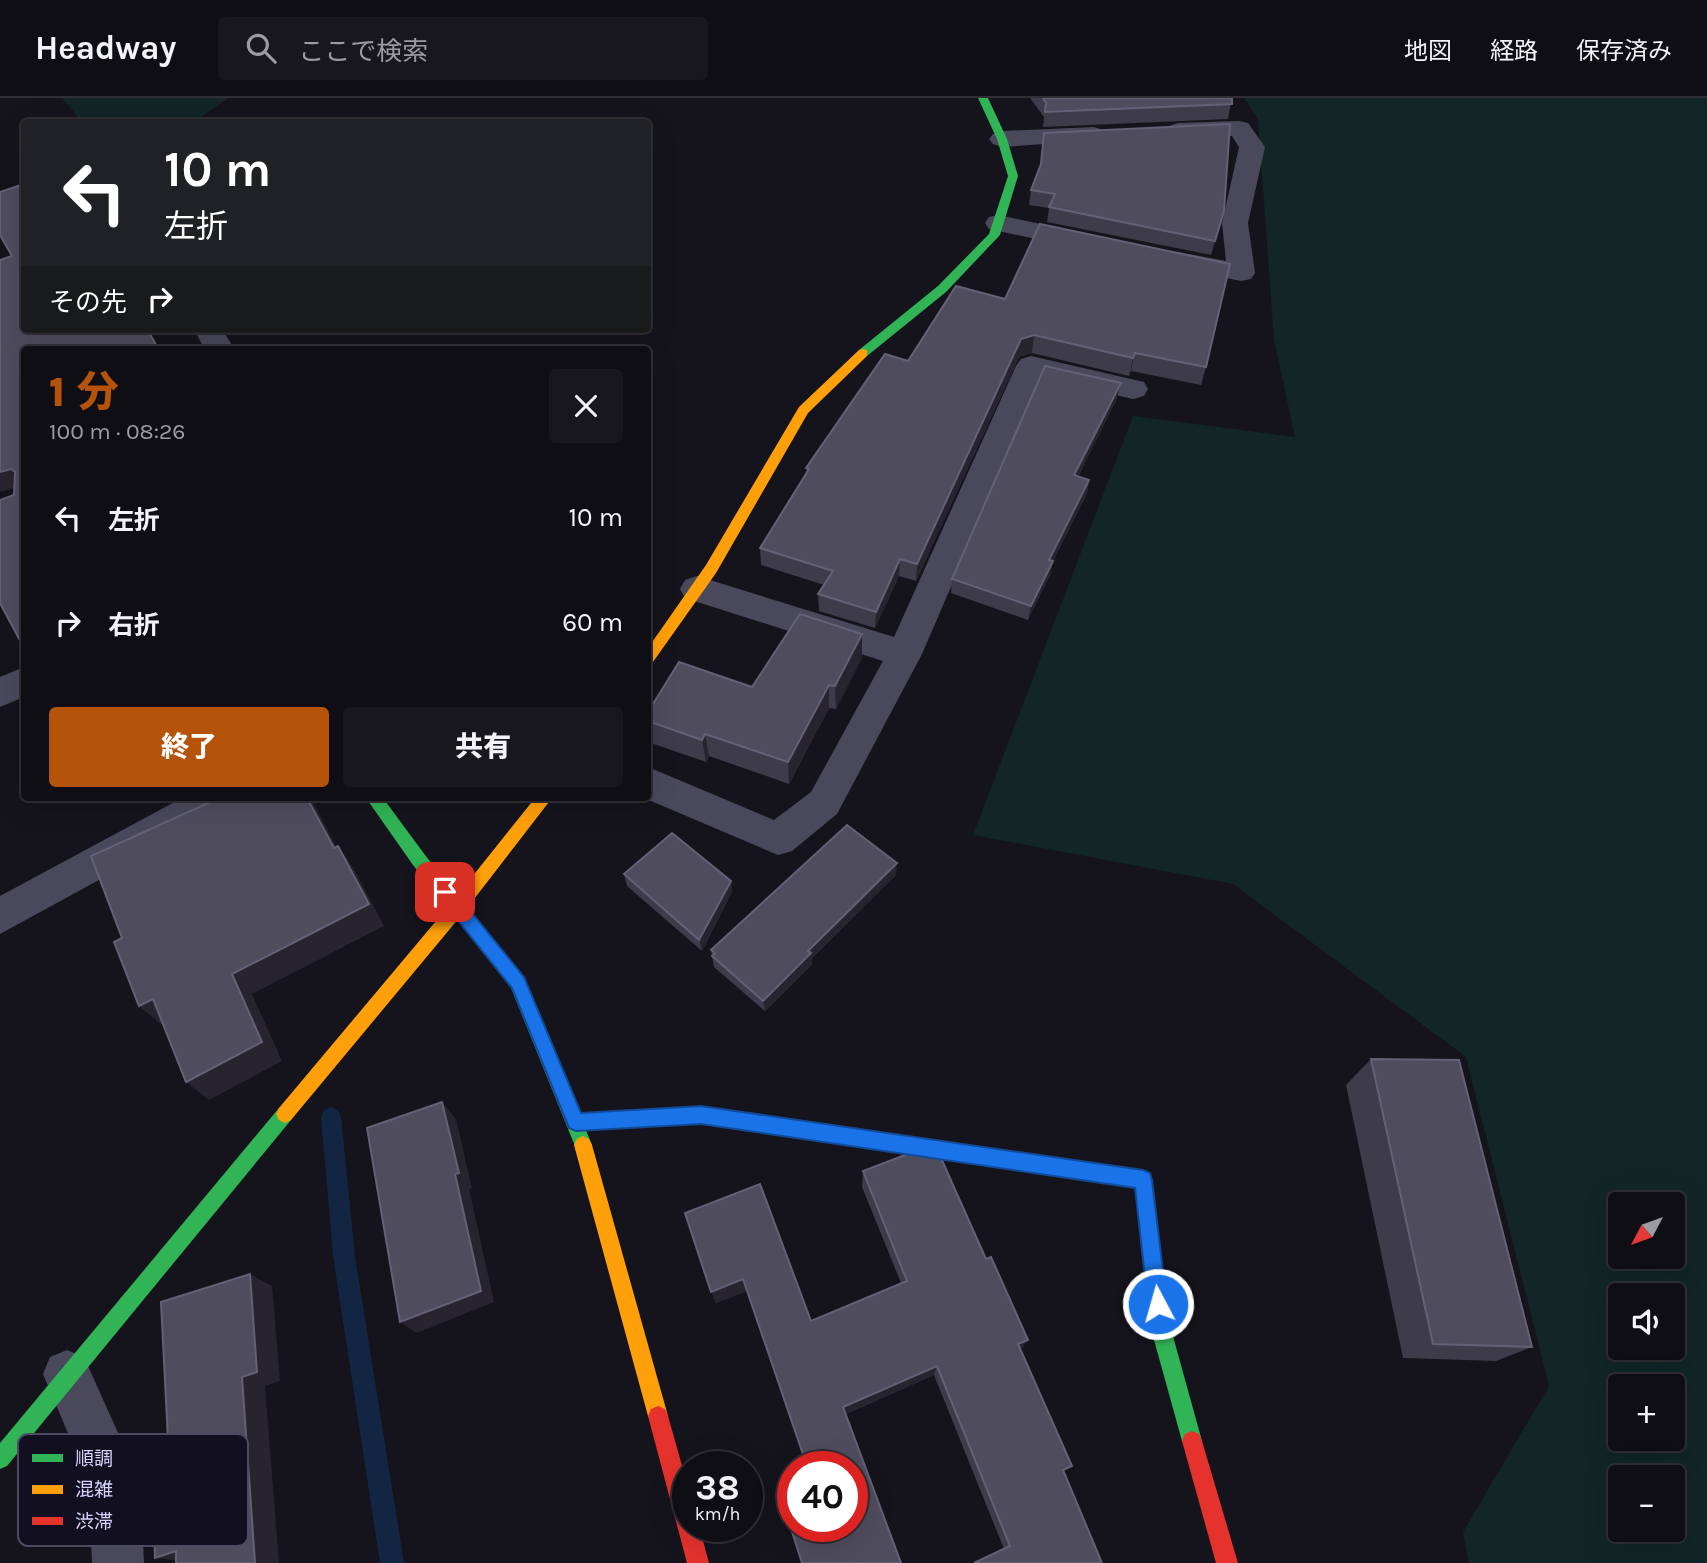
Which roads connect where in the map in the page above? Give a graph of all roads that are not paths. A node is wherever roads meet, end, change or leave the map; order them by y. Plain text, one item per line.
1 (983, 98) edge
2 (1155, 132) edge
3 (1113, 134) edge
4 (1002, 139) junction
5 (998, 223) junction
6 (1119, 248) edge
7 (1160, 257) edge
8 (1133, 389) dead end
9 (697, 589) junction
10 (904, 654) junction
11 (651, 655) edge
12 (21, 682) edge
13 (0, 692) edge
14 (651, 784) edge
15 (211, 801) edge
16 (376, 801) edge
17 (542, 801) edge
18 (458, 907) junction
19 (0, 916) edge
20 (576, 1122) junction
21 (68, 1374) junction
22 (20, 1434) edge
23 (94, 1434) edge
24 (18, 1436) edge
25 (0, 1459) edge
26 (698, 1563) edge
27 (1227, 1563) edge

1 - 4 street
2 - 7 street
3 - 4 street
4 - 5 street
5 - 6 street
5 - 9 street
8 - 10 street
9 - 10 street
9 - 11 street
10 - 14 street
12 - 13 street
15 - 19 street
16 - 18 street
17 - 18 street
18 - 20 street
18 - 21 street
20 - 26 street
20 - 27 street
21 - 22 street
21 - 23 street
24 - 25 street

